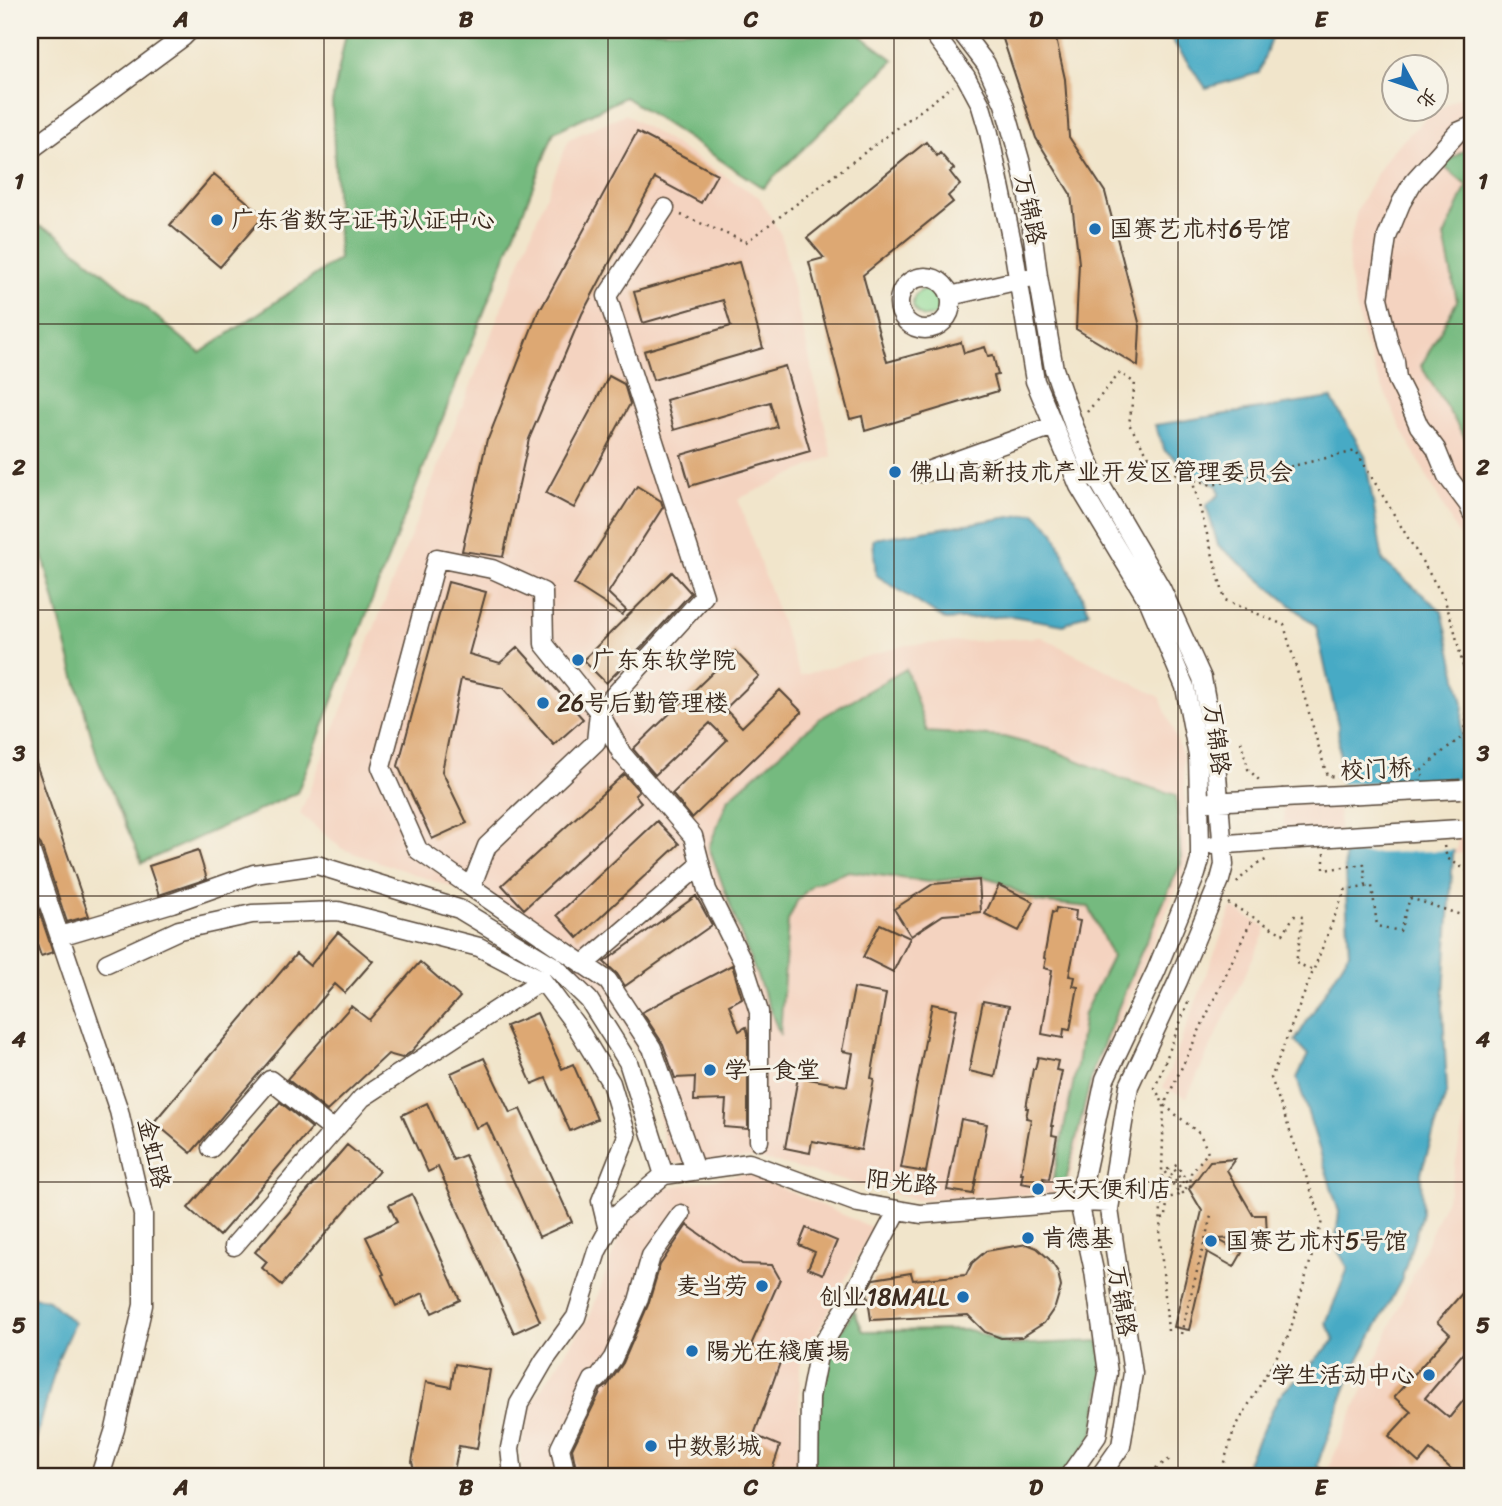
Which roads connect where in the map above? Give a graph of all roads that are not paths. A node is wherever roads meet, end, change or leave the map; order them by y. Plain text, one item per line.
1 (190, 30) edge
2 (931, 30) edge
3 (960, 30) edge
4 (1472, 126) edge
5 (30, 150) edge
6 (665, 208) road end
7 (1038, 276) junction
8 (1019, 281) junction
9 (950, 296) dead end
10 (1053, 426) junction
11 (922, 473) dead end
12 (1472, 513) edge
13 (599, 712) junction
14 (1467, 789) edge
15 (1220, 802) junction
16 (1199, 803) junction
17 (1466, 829) edge
18 (1224, 844) junction
19 (1200, 846) junction
20 (30, 849) edge
21 (700, 865) junction
22 (471, 887) junction
23 (60, 936) junction
24 (107, 963) dead end
25 (583, 965) junction
26 (542, 980) junction
27 (334, 1131) junction
28 (759, 1141) dead end
29 (211, 1148) dead end
30 (695, 1170) junction
31 (664, 1175) junction
32 (1079, 1202) junction
33 (1110, 1203) junction
34 (898, 1210) junction
35 (681, 1214) dead end
36 (608, 1230) junction
37 (234, 1245) dead end
38 (100, 1476) edge
39 (513, 1476) edge
40 (566, 1476) edge
41 (809, 1476) edge
42 (1069, 1476) edge
43 (1100, 1476) edge

1 - 5 street
2 - 8 street, 万锦路
3 - 7 street, 万锦路
4 - 12 street
6 - 13 street
7 - 8 street
7 - 15 street, 万锦路
8 - 9 street
8 - 10 street, 万锦路
10 - 11 street
10 - 16 street, 万锦路
13 - 21 street
13 - 22 street
13 - 22 street
14 - 15 street, 校门桥, bridge
15 - 16 street, 校门桥
15 - 18 street, 万锦路
16 - 19 street, 万锦路
17 - 18 street, bridge
18 - 19 street
18 - 33 street, 万锦路
19 - 32 street, 万锦路
20 - 23 street, 金虹路
21 - 25 street
21 - 28 street
22 - 25 street
23 - 31 street
23 - 38 street, 金虹路
24 - 26 street
25 - 30 street
26 - 27 street
26 - 36 street
27 - 29 street
27 - 37 street
30 - 31 street, 阳光路
30 - 34 street, 阳光路
31 - 36 street
32 - 33 street, 阳光路
32 - 34 street, 阳光路
32 - 42 street, 万锦路
33 - 43 street, 万锦路
34 - 41 street
35 - 40 street
36 - 39 street

